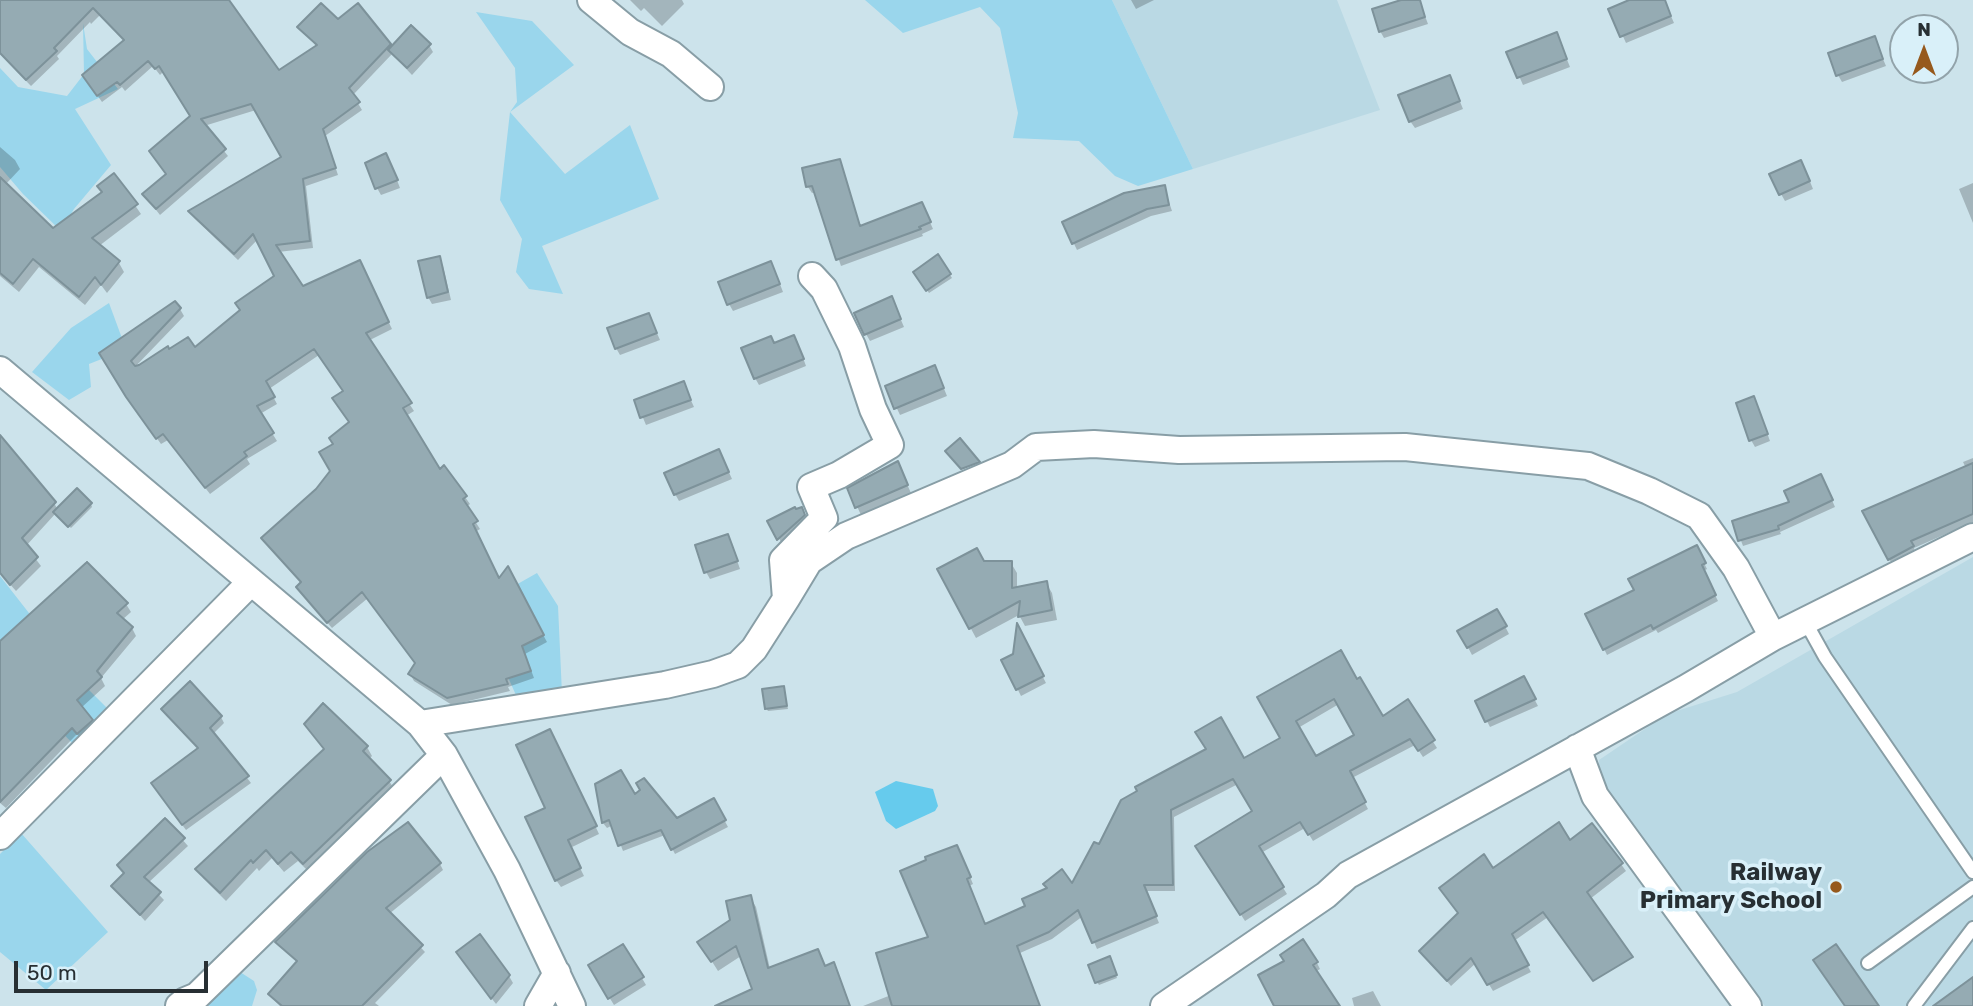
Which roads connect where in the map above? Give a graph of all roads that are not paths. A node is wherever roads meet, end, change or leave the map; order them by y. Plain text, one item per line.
1 (591, 0) edge
2 (710, 87) dead end
3 (812, 276) dead end
4 (0, 370) edge
5 (1973, 537) edge
6 (250, 583) junction
7 (786, 599) junction
8 (1805, 621) junction
9 (1773, 637) junction
10 (420, 724) junction
11 (1577, 748) junction
12 (444, 755) junction
13 (0, 836) edge
14 (1973, 872) edge
15 (1973, 887) edge
16 (1973, 928) edge
17 (1868, 963) dead end
18 (557, 973) junction
19 (184, 1004) edge
20 (538, 1006) edge
21 (572, 1006) edge
22 (1164, 1006) edge
23 (1748, 1006) edge
24 (1914, 1006) edge

1 - 2 street
3 - 7 street
4 - 6 street
5 - 8 street
6 - 10 street
6 - 13 street
7 - 9 street
7 - 10 street
8 - 9 street
8 - 14 lane
9 - 11 street
10 - 12 street
11 - 22 street
11 - 23 street
12 - 18 street
12 - 19 street
15 - 17 lane
16 - 24 lane
18 - 20 street
18 - 21 street

